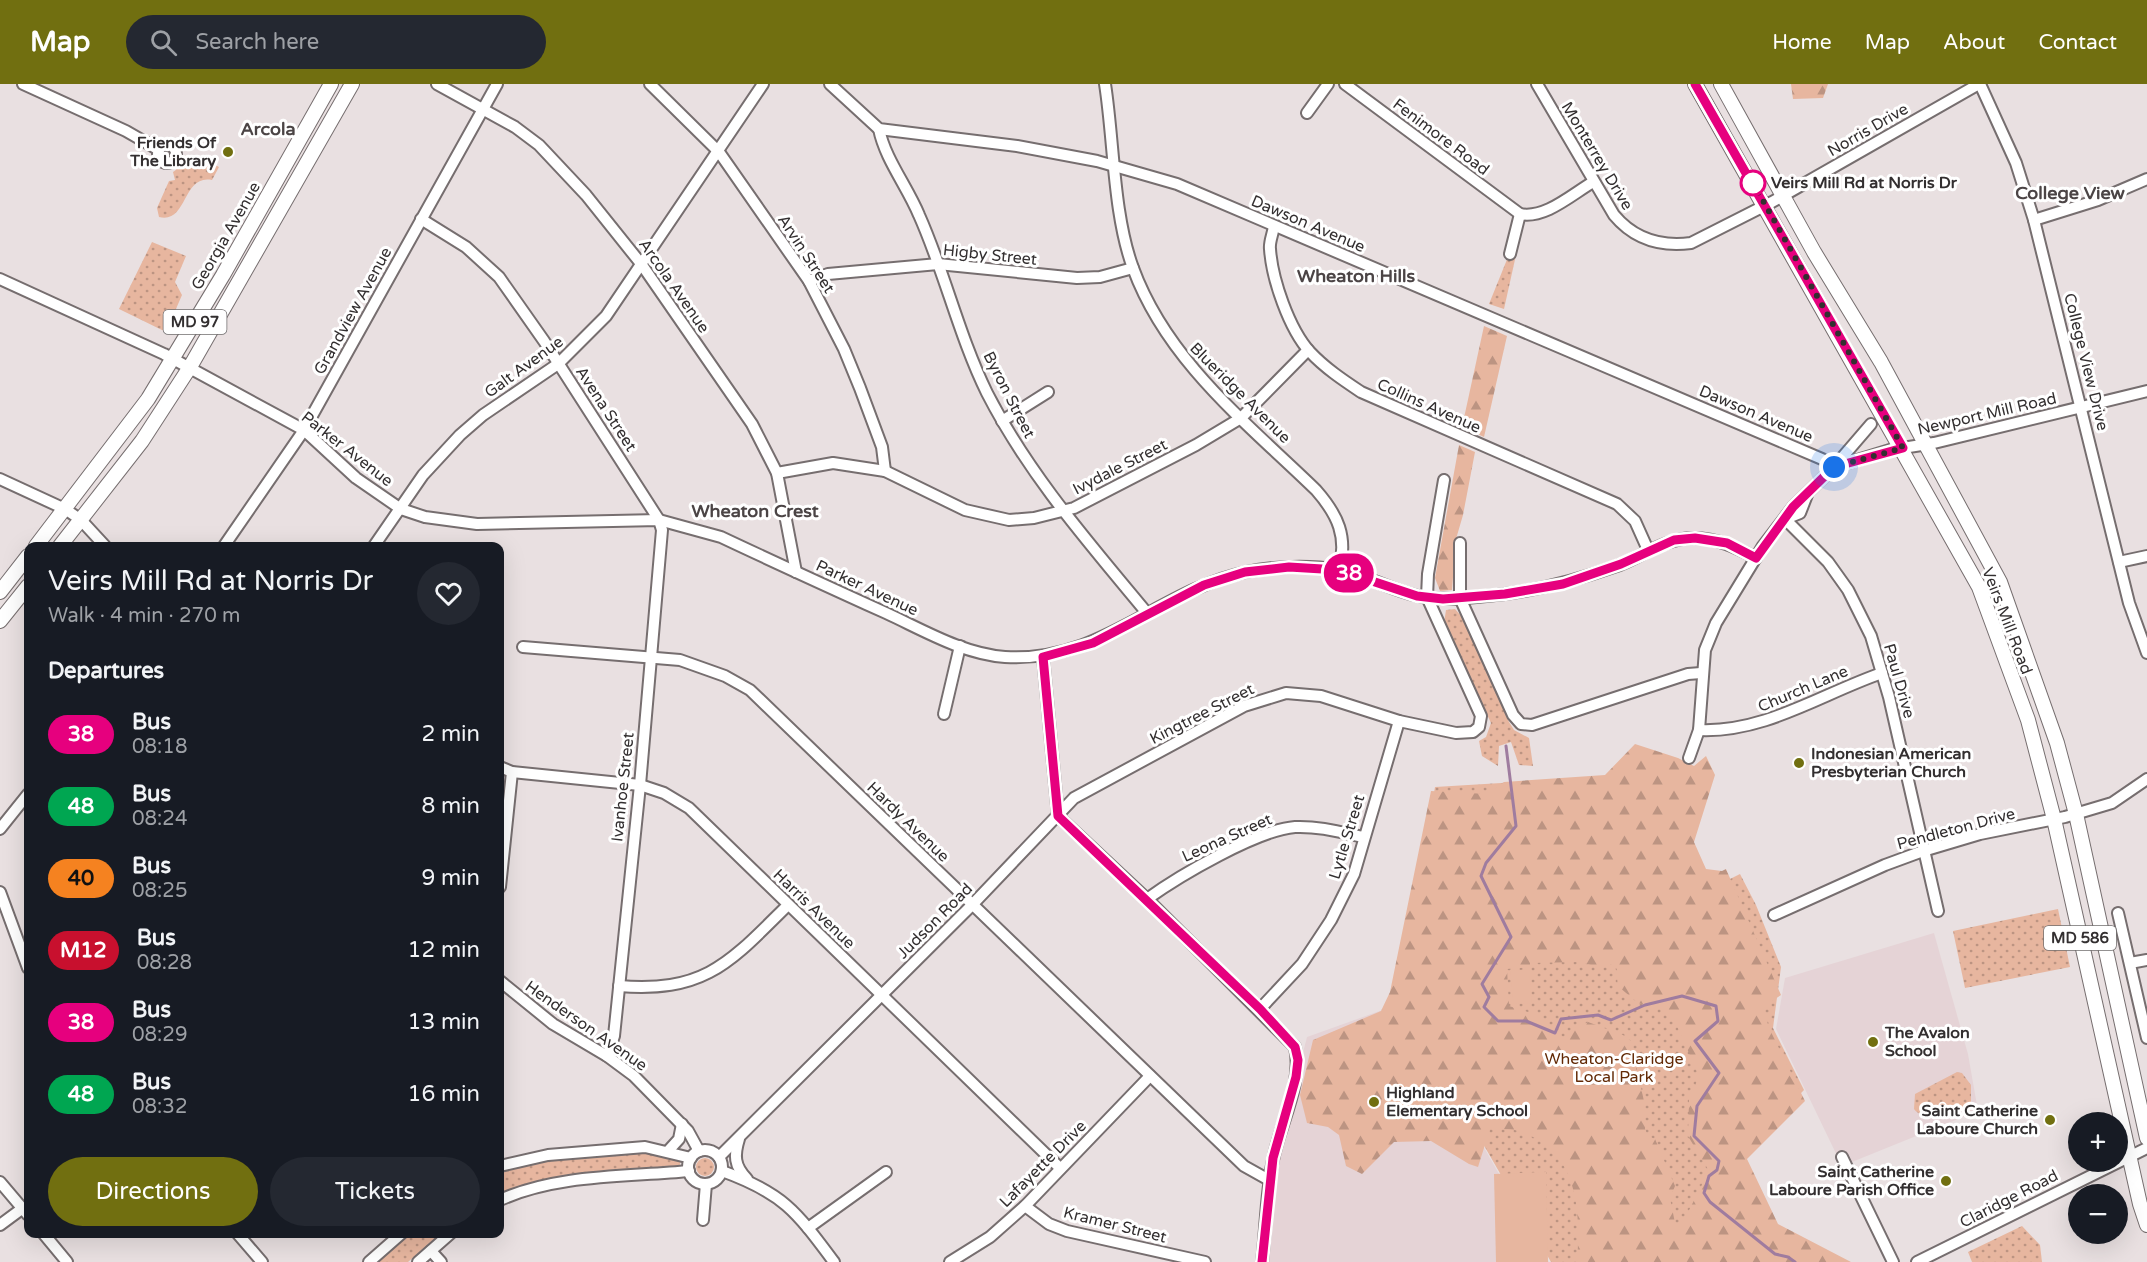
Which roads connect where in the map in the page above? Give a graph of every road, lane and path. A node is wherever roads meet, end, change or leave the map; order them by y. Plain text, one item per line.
1 (23, 84) edge
2 (331, 84) edge
3 (352, 84) edge
4 (437, 84) edge
5 (497, 84) edge
6 (650, 84) edge
7 (763, 84) edge
8 (830, 84) edge
9 (1105, 84) edge
10 (1328, 84) edge
11 (1345, 84) edge
12 (1537, 84) edge
13 (1695, 84) edge
14 (1720, 84) edge
15 (1980, 84) edge
16 (483, 109) junction
17 (1307, 113) dead end
18 (879, 129) junction
19 (159, 150) dead end
20 (719, 152) junction
21 (1115, 165) junction
22 (2147, 179) edge
23 (1593, 182) junction
24 (1774, 201) junction
25 (1520, 214) junction
26 (421, 219) junction
27 (2034, 220) junction
28 (1274, 226) junction
29 (1510, 254) dead end
30 (938, 264) junction
31 (642, 265) junction
32 (1133, 268) junction
33 (0, 279) edge
34 (809, 281) junction
35 (1308, 350) junction
36 (173, 360) junction
37 (558, 364) junction
38 (190, 367) junction
39 (2147, 391) edge
40 (1048, 392) dead end
41 (2081, 407) junction
42 (1241, 418) junction
43 (1002, 421) junction
44 (1871, 424) dead end
45 (304, 430) junction
46 (1924, 445) junction
47 (1903, 448) junction
48 (1834, 467) junction
49 (885, 471) junction
50 (777, 473) junction
51 (0, 479) edge
52 (1444, 480) dead end
53 (65, 509) junction
54 (401, 509) junction
55 (1062, 511) junction
56 (1785, 519) junction
57 (81, 520) junction
58 (659, 520) junction
59 (39, 542) edge
60 (63, 542) edge
61 (101, 542) edge
62 (227, 542) edge
63 (377, 542) edge
64 (1460, 543) dead end
65 (1648, 550) junction
66 (2147, 556) edge
67 (1756, 558) junction
68 (24, 561) edge
69 (2120, 562) junction
70 (1339, 570) junction
71 (796, 572) junction
72 (24, 591) edge
73 (0, 592) edge
74 (1427, 597) junction
75 (1460, 598) junction
76 (1147, 613) junction
77 (0, 621) edge
78 (960, 646) junction
79 (523, 647) dead end
80 (2147, 652) edge
81 (650, 657) junction
82 (1043, 657) junction
83 (1701, 673) junction
84 (1882, 673) junction
85 (944, 714) dead end
86 (1399, 721) junction
87 (1699, 730) junction
88 (1689, 758) dead end
89 (504, 769) edge
90 (512, 772) junction
91 (2147, 779) edge
92 (640, 785) junction
93 (24, 799) edge
94 (2076, 814) junction
95 (1058, 816) junction
96 (2054, 819) junction
97 (0, 829) edge
98 (1363, 837) junction
99 (504, 849) edge
100 (1923, 851) junction
101 (0, 892) edge
102 (1147, 899) junction
103 (788, 905) junction
104 (972, 905) junction
105 (1938, 911) dead end
106 (2118, 913) dead end
107 (1774, 915) dead end
108 (24, 957) edge
109 (2147, 960) edge
110 (2130, 963) junction
111 (504, 984) edge
112 (619, 986) junction
113 (882, 996) junction
114 (1260, 1009) junction
115 (2147, 1038) edge
116 (608, 1056) junction
117 (1149, 1076) junction
118 (682, 1124) junction
119 (740, 1138) junction
120 (2147, 1138) edge
121 (2147, 1148) edge
122 (669, 1150) junction
123 (695, 1155) junction
124 (2130, 1156) junction
125 (719, 1157) junction
126 (1842, 1157) dead end
127 (504, 1165) edge
128 (1060, 1168) junction
129 (689, 1171) junction
130 (722, 1171) junction
131 (886, 1172) dead end
132 (747, 1179) junction
133 (1269, 1180) junction
134 (0, 1182) edge
135 (706, 1184) junction
136 (504, 1198) edge
137 (1025, 1206) junction
138 (24, 1210) edge
139 (24, 1213) edge
140 (703, 1220) dead end
141 (0, 1225) edge
142 (2147, 1225) edge
143 (808, 1228) junction
144 (47, 1238) edge
145 (241, 1238) edge
146 (396, 1238) edge
147 (445, 1238) edge
148 (431, 1251) junction
149 (67, 1262) edge
150 (262, 1262) edge
151 (369, 1262) edge
152 (418, 1262) edge
153 (441, 1262) edge
154 (834, 1262) edge
155 (950, 1262) edge
156 (1205, 1262) edge
157 (1262, 1262) edge
158 (1893, 1262) edge
159 (1917, 1262) edge

1 - 19 street
2 - 36 main road, Georgia Avenue / MD 97
3 - 38 main road, Georgia Avenue / MD 97
4 - 16 street, Arcola Avenue
5 - 16 street, Grandview Avenue
6 - 20 street, Arvin Street
7 - 20 street, Galt Avenue
8 - 18 street
9 - 21 street, Blueridge Avenue
10 - 17 street
11 - 25 street, Fenimore Road
12 - 23 street, Monterrey Drive
13 - 24 main road, Veirs Mill Road / MD 586
14 - 24 main road, Veirs Mill Road / MD 586
15 - 24 street, Norris Drive
15 - 27 street, College View Drive
16 - 26 street, Grandview Avenue
16 - 31 street, Arcola Avenue
18 - 21 street, Dawson Avenue
18 - 30 street, Byron Street
20 - 31 street, Galt Avenue
20 - 34 street, Arvin Street
21 - 28 street, Dawson Avenue
21 - 32 street, Blueridge Avenue
22 - 27 street
23 - 24 street, Monterrey Drive
23 - 25 street
24 - 46 main road, Veirs Mill Road / MD 586
24 - 47 main road, Veirs Mill Road / MD 586
25 - 29 street
26 - 37 street, Avena Street
26 - 45 street, Grandview Avenue
27 - 41 street, College View Drive
28 - 35 street, Collins Avenue
28 - 48 street, Dawson Avenue
30 - 32 street, Higby Street
30 - 34 street, Higby Street
30 - 43 street, Byron Street
31 - 37 street, Galt Avenue
31 - 50 street, Arcola Avenue
32 - 42 street, Blueridge Avenue
33 - 36 street, Parker Avenue
34 - 49 street, Arvin Street
35 - 42 street, Ivydale Street
35 - 65 street, Collins Avenue
36 - 38 street, Parker Avenue
36 - 53 main road, Georgia Avenue / MD 97
37 - 54 street, Galt Avenue
37 - 58 street, Avena Street
38 - 45 street, Parker Avenue
38 - 57 main road, Georgia Avenue / MD 97
39 - 41 street, Newport Mill Road
40 - 43 street
41 - 46 street, Newport Mill Road
41 - 69 street, College View Drive
42 - 55 street, Ivydale Street
42 - 70 street, Blueridge Avenue
43 - 55 street, Byron Street
44 - 48 street, Newport Mill Road
45 - 54 street, Parker Avenue
45 - 62 street, Grandview Avenue
46 - 47 street, Newport Mill Road
46 - 94 main road, Veirs Mill Road / MD 586
47 - 48 street, Newport Mill Road
47 - 96 main road, Veirs Mill Road / MD 586
48 - 56 street, Newport Mill Road
49 - 50 street, Ivydale Street
49 - 55 street, Ivydale Street
50 - 71 street, Arcola Avenue
51 - 53 street
52 - 74 street
53 - 57 street
53 - 59 main road, Georgia Avenue / MD 97
54 - 58 street, Parker Avenue
54 - 63 street, Galt Avenue
55 - 76 street, Byron Street
56 - 67 street, Newport Mill Road
56 - 84 street, Paul Drive
57 - 60 main road, Georgia Avenue / MD 97
57 - 61 street
58 - 71 street, Parker Avenue
58 - 81 street, Ivanhoe Street
64 - 75 street
65 - 67 street, Parker Avenue
65 - 75 street, Parker Avenue
66 - 69 street
67 - 83 street, Newport Mill Road
68 - 73 main road
69 - 80 street, College View Drive
70 - 74 street, Parker Avenue
70 - 76 street, Parker Avenue
71 - 78 street, Parker Avenue
72 - 77 main road
74 - 75 street, Parker Avenue
74 - 86 street, Kingtree Street
75 - 83 street
76 - 82 street, Parker Avenue
78 - 82 street, Parker Avenue
78 - 85 street
79 - 81 street, Hardy Avenue
81 - 92 street, Ivanhoe Street
81 - 104 street, Hardy Avenue
82 - 95 street
83 - 87 street, Newport Mill Road
84 - 87 street, Church Lane
84 - 100 street, Paul Drive
86 - 95 street, Kingtree Street
86 - 98 street, Lytle Street
87 - 88 street, Newport Mill Road
89 - 90 street, Harris Avenue
90 - 92 street, Harris Avenue
90 - 99 street
91 - 94 street, Pendleton Drive
92 - 103 street, Harris Avenue
92 - 112 street, Ivanhoe Street
93 - 97 street
94 - 96 street, Pendleton Drive
94 - 120 main road, Veirs Mill Road / MD 586
95 - 102 street
95 - 104 street, Judson Road
96 - 100 street, Pendleton Drive
96 - 124 main road, Veirs Mill Road / MD 586
98 - 102 street, Leona Street
98 - 114 street, Lytle Street
100 - 105 street, Paul Drive
100 - 107 street, Pendleton Drive
101 - 108 street
102 - 114 street
103 - 112 street
103 - 113 street, Harris Avenue
104 - 113 street, Judson Road
104 - 117 street, Hardy Avenue
106 - 110 street
109 - 110 street
110 - 115 street
111 - 116 street, Henderson Avenue
112 - 116 street, Ivanhoe Street
113 - 119 street, Judson Road
113 - 128 street, Harris Avenue
114 - 133 street
116 - 118 street, Henderson Avenue
117 - 128 street, Lafayette Drive
117 - 133 street, Hardy Avenue
118 - 122 street
118 - 123 street, Henderson Avenue
119 - 125 street, Judson Road
119 - 132 street
121 - 124 street, Claridge Road
122 - 123 street
122 - 127 street
123 - 125 street
123 - 129 street
124 - 142 main road, Veirs Mill Road / MD 586
124 - 159 street, Claridge Road
125 - 130 street
126 - 158 street
128 - 137 street, Lafayette Drive
129 - 135 street
129 - 136 street
130 - 132 street
130 - 135 street
131 - 143 street
132 - 143 street
133 - 157 street
134 - 138 street
135 - 140 street
137 - 155 street, Lafayette Drive
137 - 156 street, Kramer Street
139 - 141 street
143 - 154 street
144 - 149 street
145 - 150 street
146 - 151 street
147 - 148 street
148 - 152 street
148 - 153 street

